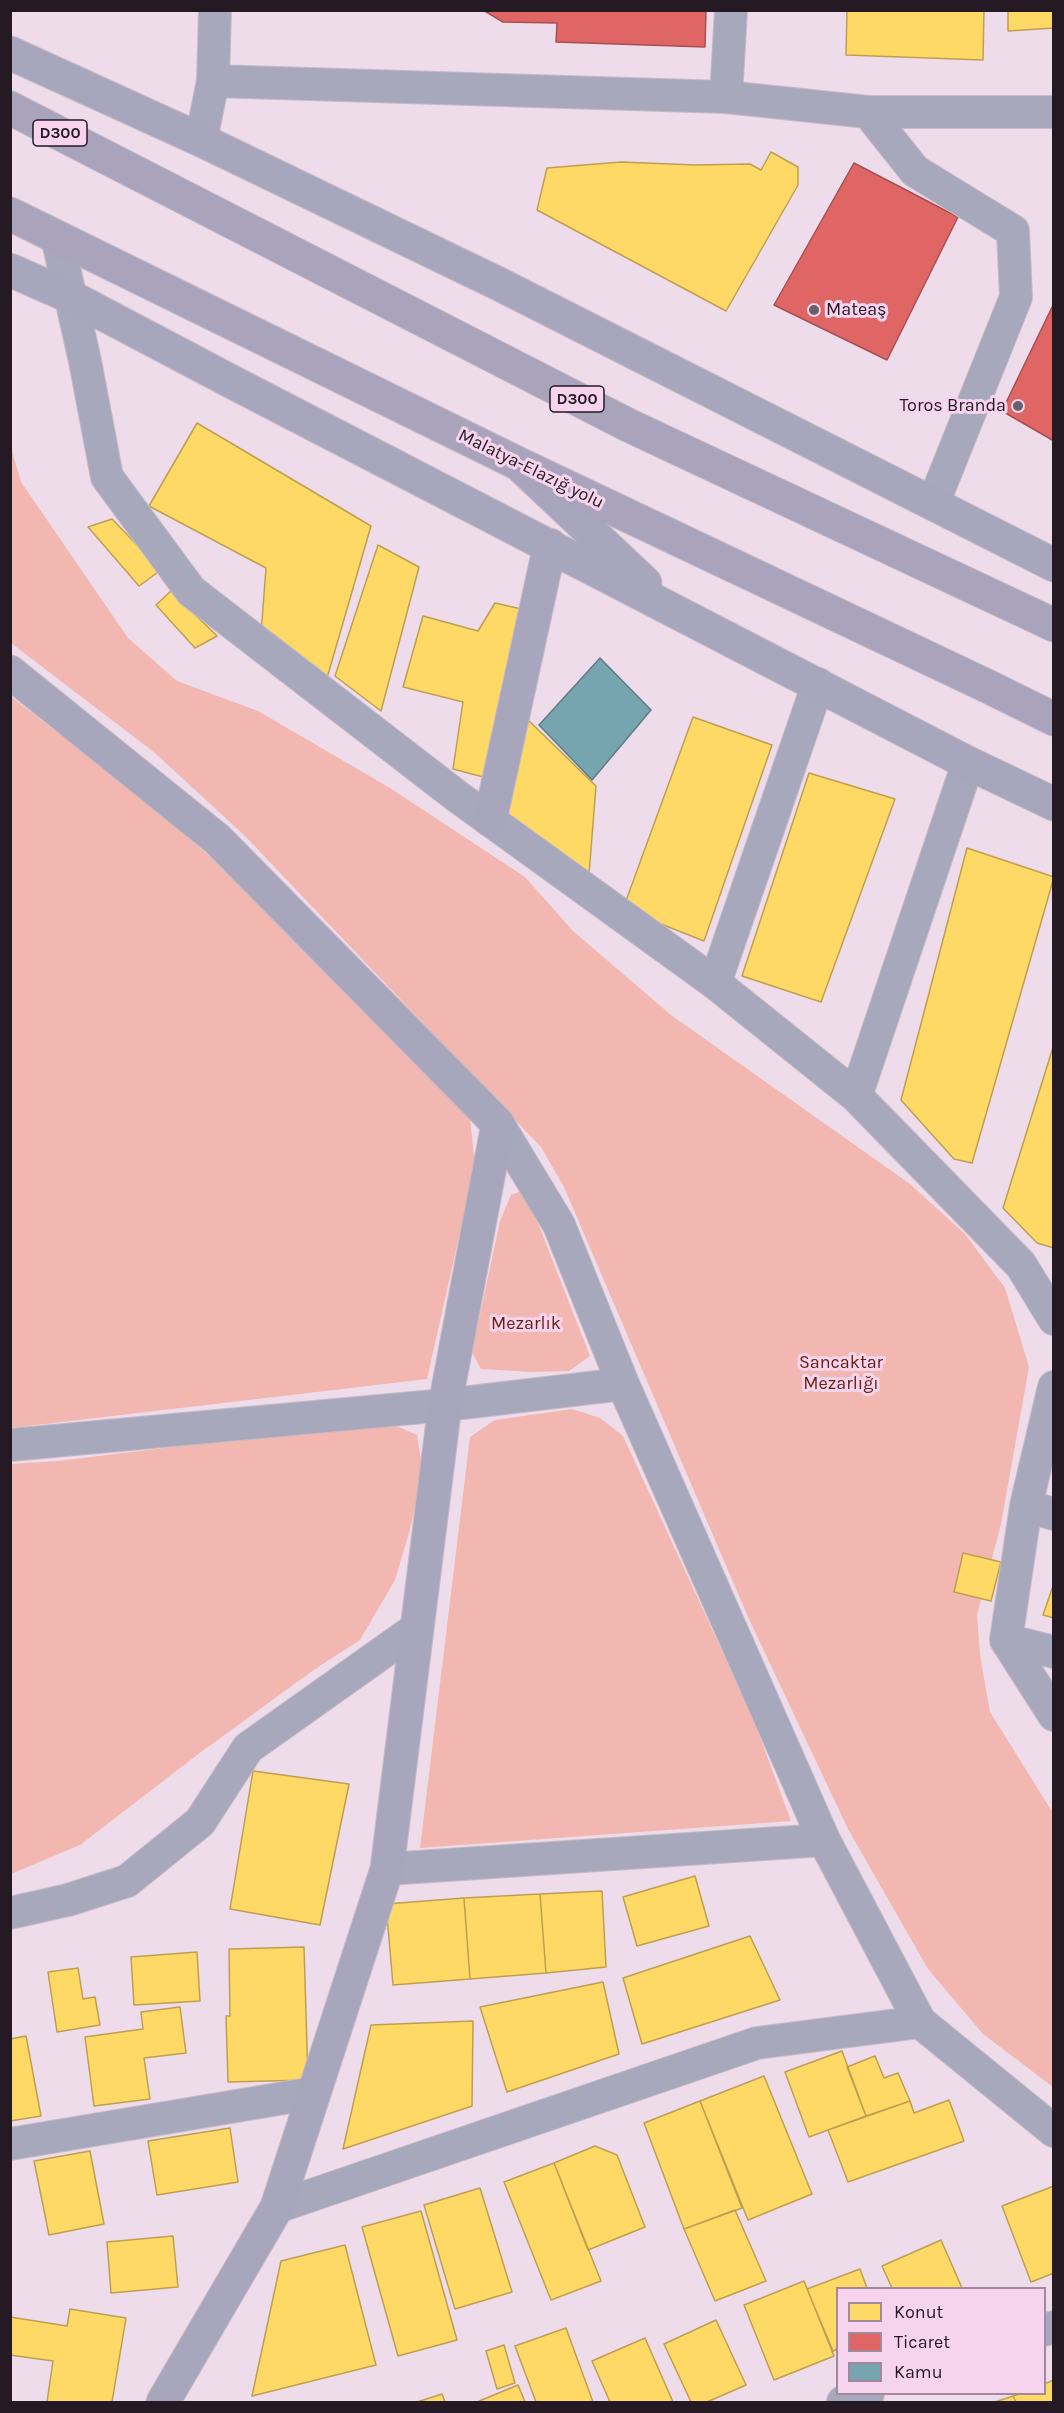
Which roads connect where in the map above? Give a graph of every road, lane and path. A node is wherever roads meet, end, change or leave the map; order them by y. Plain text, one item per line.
1 (215, 10) edge
2 (731, 10) edge
3 (10, 53) edge
4 (213, 81) junction
5 (726, 98) junction
6 (10, 108) edge
7 (868, 112) junction
8 (1053, 112) edge
9 (201, 140) junction
10 (10, 214) edge
11 (57, 237) junction
12 (10, 270) edge
13 (71, 297) junction
14 (517, 464) junction
15 (933, 504) junction
16 (550, 545) junction
17 (1053, 565) edge
18 (674, 611) junction
19 (1053, 625) edge
20 (10, 672) edge
21 (818, 684) junction
22 (1053, 719) edge
23 (968, 763) junction
24 (1053, 804) edge
25 (490, 820) junction
26 (715, 983) junction
27 (856, 1096) junction
28 (498, 1124) junction
29 (1053, 1320) edge
30 (623, 1384) junction
31 (1053, 1387) edge
32 (445, 1405) junction
33 (10, 1445) edge
34 (1040, 1510) edge
35 (417, 1628) junction
36 (1006, 1640) junction
37 (1053, 1652) edge
38 (1053, 1715) edge
39 (824, 1840) junction
40 (387, 1869) junction
41 (10, 1913) edge
42 (920, 2022) junction
43 (314, 2093) junction
44 (1053, 2131) edge
45 (10, 2144) edge
46 (277, 2208) junction
47 (865, 2395) edge
48 (163, 2403) edge
49 (843, 2403) edge

1 - 4 street
2 - 5 street
3 - 9 main road
4 - 5 street
4 - 9 street
5 - 7 street
6 - 19 highway, D300
7 - 8 street
7 - 15 street
9 - 15 main road
10 - 11 highway, Malatya-Elazığ yolu
11 - 13 street
11 - 14 highway, Malatya-Elazığ yolu
12 - 13 main road
13 - 16 main road
13 - 25 street
14 - 18 main road
14 - 22 highway, Malatya-Elazığ yolu
15 - 17 main road
16 - 18 main road
16 - 25 main road
18 - 21 main road
20 - 28 main road
21 - 23 main road
21 - 26 street
23 - 24 main road
23 - 27 street
25 - 26 street
26 - 27 street
27 - 29 street
28 - 30 street
28 - 32 main road
30 - 32 street
30 - 39 street
31 - 34 street
32 - 33 street
32 - 35 main road
34 - 36 street
35 - 40 main road
35 - 41 street
36 - 37 street
36 - 38 street
39 - 40 street
39 - 42 street
40 - 43 main road
42 - 44 street
42 - 46 street
43 - 45 street
43 - 46 main road
46 - 48 main road
47 - 49 street

